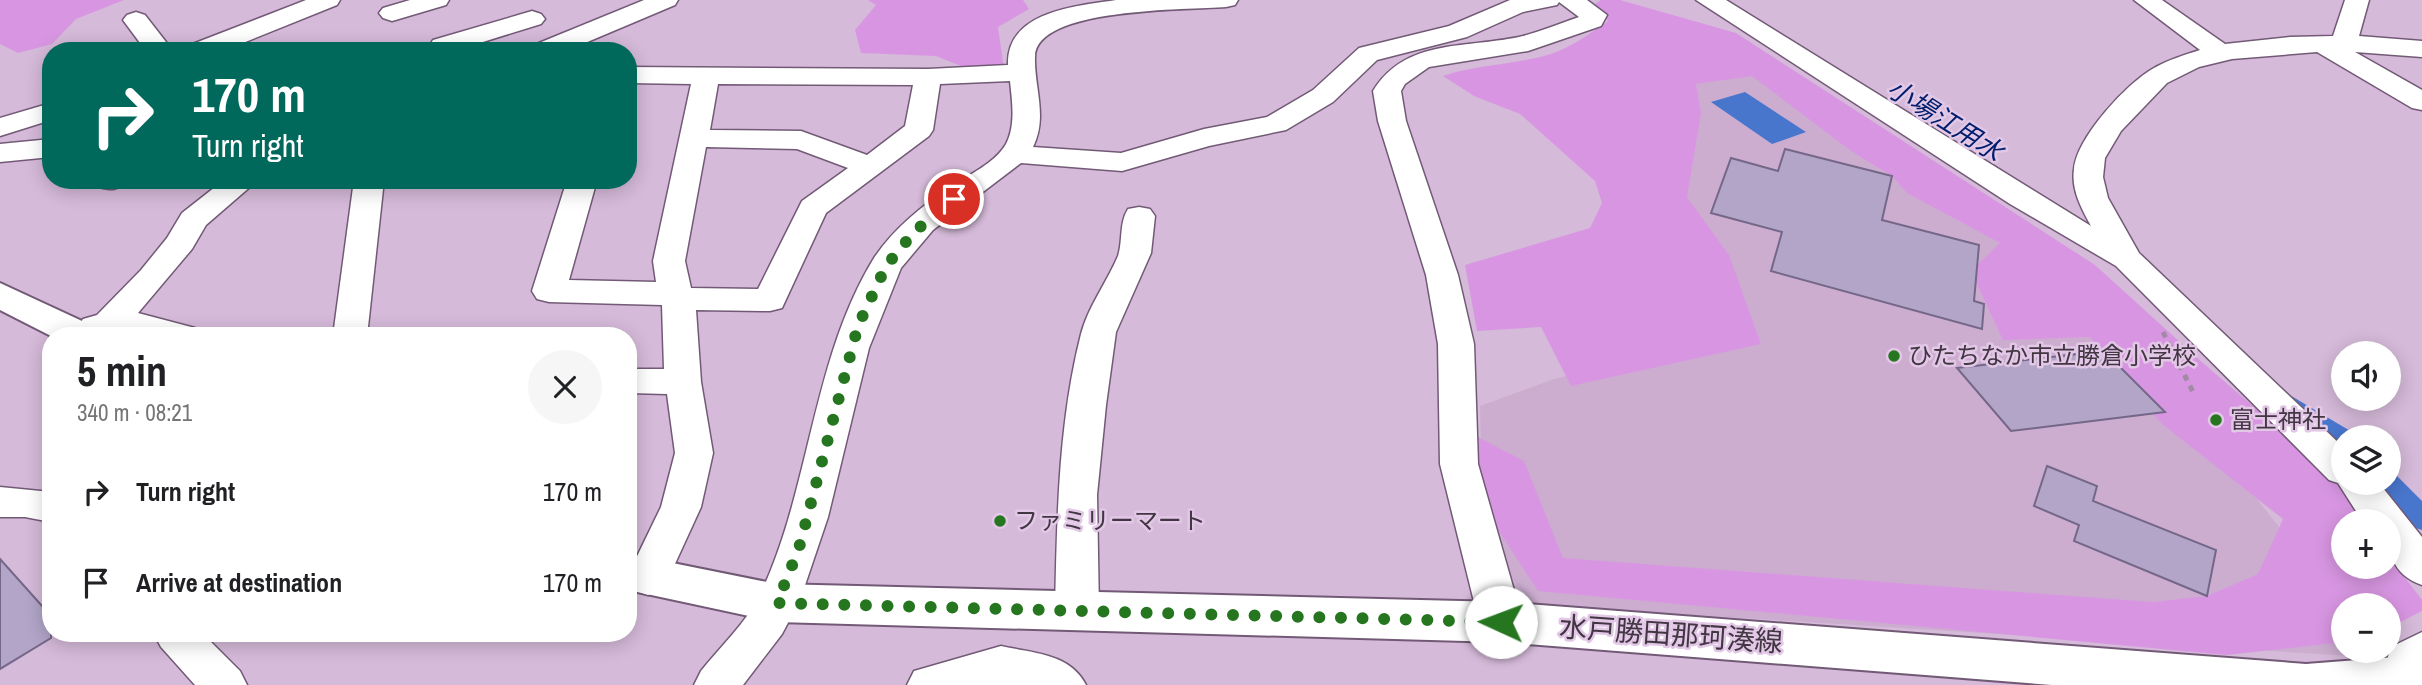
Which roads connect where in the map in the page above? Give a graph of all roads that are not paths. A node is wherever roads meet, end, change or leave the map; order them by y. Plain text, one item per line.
1 (328, 0) edge
2 (437, 0) edge
3 (506, 0) edge
4 (666, 0) edge
5 (1226, 0) edge
6 (1548, 0) edge
7 (1570, 0) edge
8 (1708, 0) edge
9 (2146, 0) edge
10 (2357, 0) edge
11 (392, 13) dead end
12 (532, 19) junction
13 (136, 20) dead end
14 (153, 42) edge
15 (222, 42) edge
16 (455, 42) edge
17 (553, 42) edge
18 (572, 42) edge
19 (2333, 43) junction
20 (2422, 49) edge
21 (2222, 54) junction
22 (1023, 72) junction
23 (637, 75) edge
24 (706, 76) junction
25 (929, 77) junction
26 (2422, 102) edge
27 (42, 114) edge
28 (0, 127) edge
29 (694, 138) junction
30 (42, 149) edge
31 (0, 153) edge
32 (1013, 154) junction
33 (870, 166) junction
34 (232, 189) edge
35 (368, 189) edge
36 (579, 189) edge
37 (1139, 216) dead end
38 (2127, 259) junction
39 (0, 295) edge
40 (678, 296) junction
41 (81, 327) edge
42 (93, 327) edge
43 (351, 327) edge
44 (637, 381) edge
45 (683, 382) junction
46 (2331, 458) edge
47 (2366, 495) edge
48 (0, 502) edge
49 (42, 505) edge
50 (2377, 509) edge
51 (2401, 540) edge
52 (2422, 568) edge
53 (638, 575) edge
54 (777, 603) junction
55 (1077, 612) junction
56 (1501, 622) junction
57 (184, 642) edge
58 (2416, 668) edge
59 (224, 685) edge
60 (717, 685) edge
61 (930, 685) edge
62 (1063, 685) edge

1 - 15 street
2 - 11 street
3 - 12 street
4 - 18 street
5 - 22 street
6 - 32 street
7 - 56 street
8 - 38 street
9 - 21 street
10 - 19 street
12 - 16 street
12 - 17 street
13 - 14 street
19 - 20 street
19 - 21 street
19 - 26 street
21 - 38 street
22 - 25 street
22 - 32 street
23 - 24 street
24 - 25 street
24 - 29 street
25 - 33 street
27 - 28 street
29 - 33 street
29 - 40 street
30 - 31 street
32 - 54 street
33 - 40 street
34 - 42 street
35 - 43 street
36 - 40 street
37 - 55 street
38 - 46 street
39 - 41 main road
40 - 45 street
44 - 45 street
45 - 53 street
47 - 50 street
48 - 49 street
51 - 52 street
53 - 54 main road, 水戸勝田那珂湊線
54 - 55 main road, 水戸勝田那珂湊線
54 - 60 street
55 - 56 main road, 水戸勝田那珂湊線
56 - 58 main road, 水戸勝田那珂湊線
57 - 59 street
61 - 62 street

